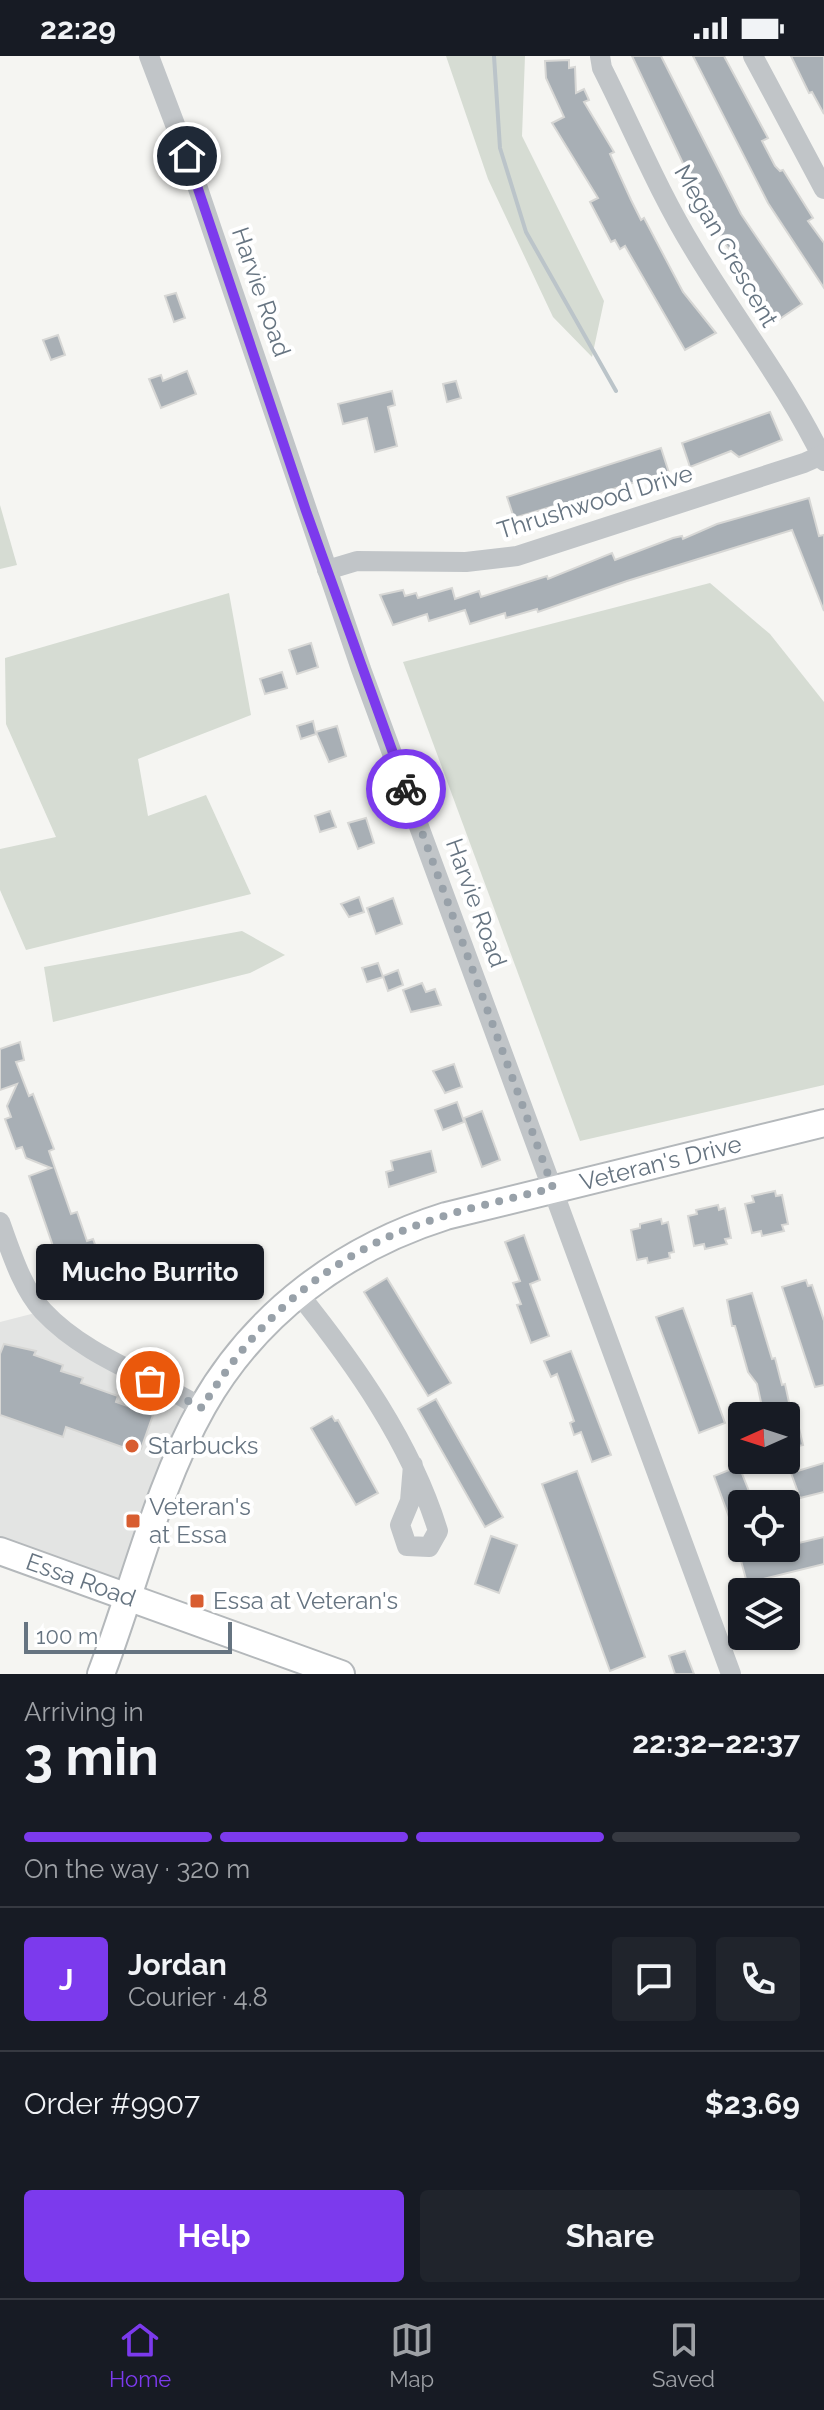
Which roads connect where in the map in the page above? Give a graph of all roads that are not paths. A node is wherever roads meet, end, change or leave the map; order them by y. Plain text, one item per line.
1 (149, 56) edge
2 (600, 56) edge
3 (753, 56) edge
4 (824, 189) edge
5 (823, 457) edge
6 (327, 570) junction
7 (824, 1123) edge
8 (553, 1188) junction
9 (0, 1222) edge
10 (298, 1293) junction
11 (202, 1408) junction
12 (413, 1465) dead end
13 (0, 1551) edge
14 (129, 1597) junction
15 (101, 1674) edge
16 (341, 1674) edge
17 (731, 1674) edge

1 - 6 street, Harvie Road
2 - 5 street, Megan Crescent
3 - 4 street
5 - 6 street, Thrushwood Drive
6 - 8 street, Harvie Road
7 - 8 main road, Veteran's Drive
8 - 10 main road, Veteran's Drive
8 - 17 street, Harvie Road
9 - 11 street
10 - 11 main road, Veteran's Drive
10 - 12 street
11 - 14 main road, Veteran's Drive
13 - 14 main road, Essa Road
14 - 15 main road, Veteran's Drive
14 - 16 main road, Essa Road

